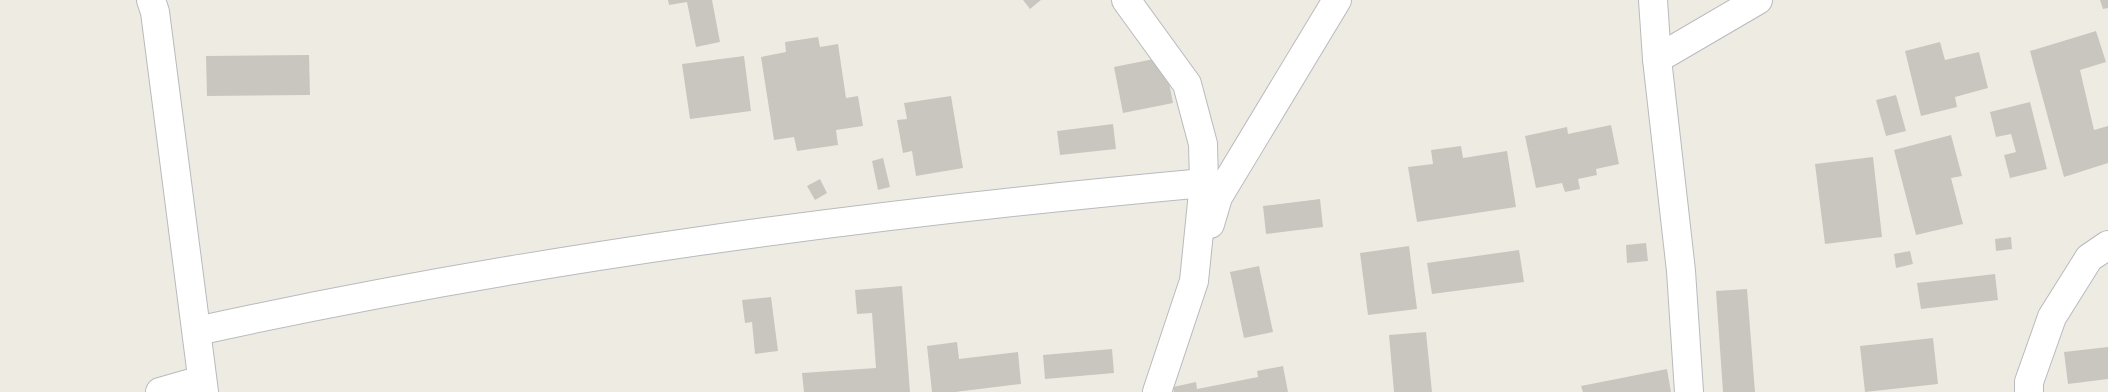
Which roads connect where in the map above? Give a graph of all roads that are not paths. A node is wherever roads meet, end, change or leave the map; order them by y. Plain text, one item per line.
1 (151, 0) edge
2 (1126, 0) edge
3 (1337, 0) edge
4 (1653, 0) edge
5 (1758, 0) edge
6 (1657, 59) junction
7 (1204, 183) junction
8 (2108, 245) edge
9 (1194, 281) junction
10 (197, 330) junction
11 (203, 386) edge
12 (160, 392) edge
13 (1156, 392) edge
14 (1688, 392) edge
15 (2029, 392) edge

1 - 10 street
2 - 7 street
3 - 9 street
4 - 6 street
5 - 6 street
6 - 14 street
7 - 9 street
7 - 10 street
8 - 15 street
9 - 13 street
10 - 11 street
11 - 12 street

